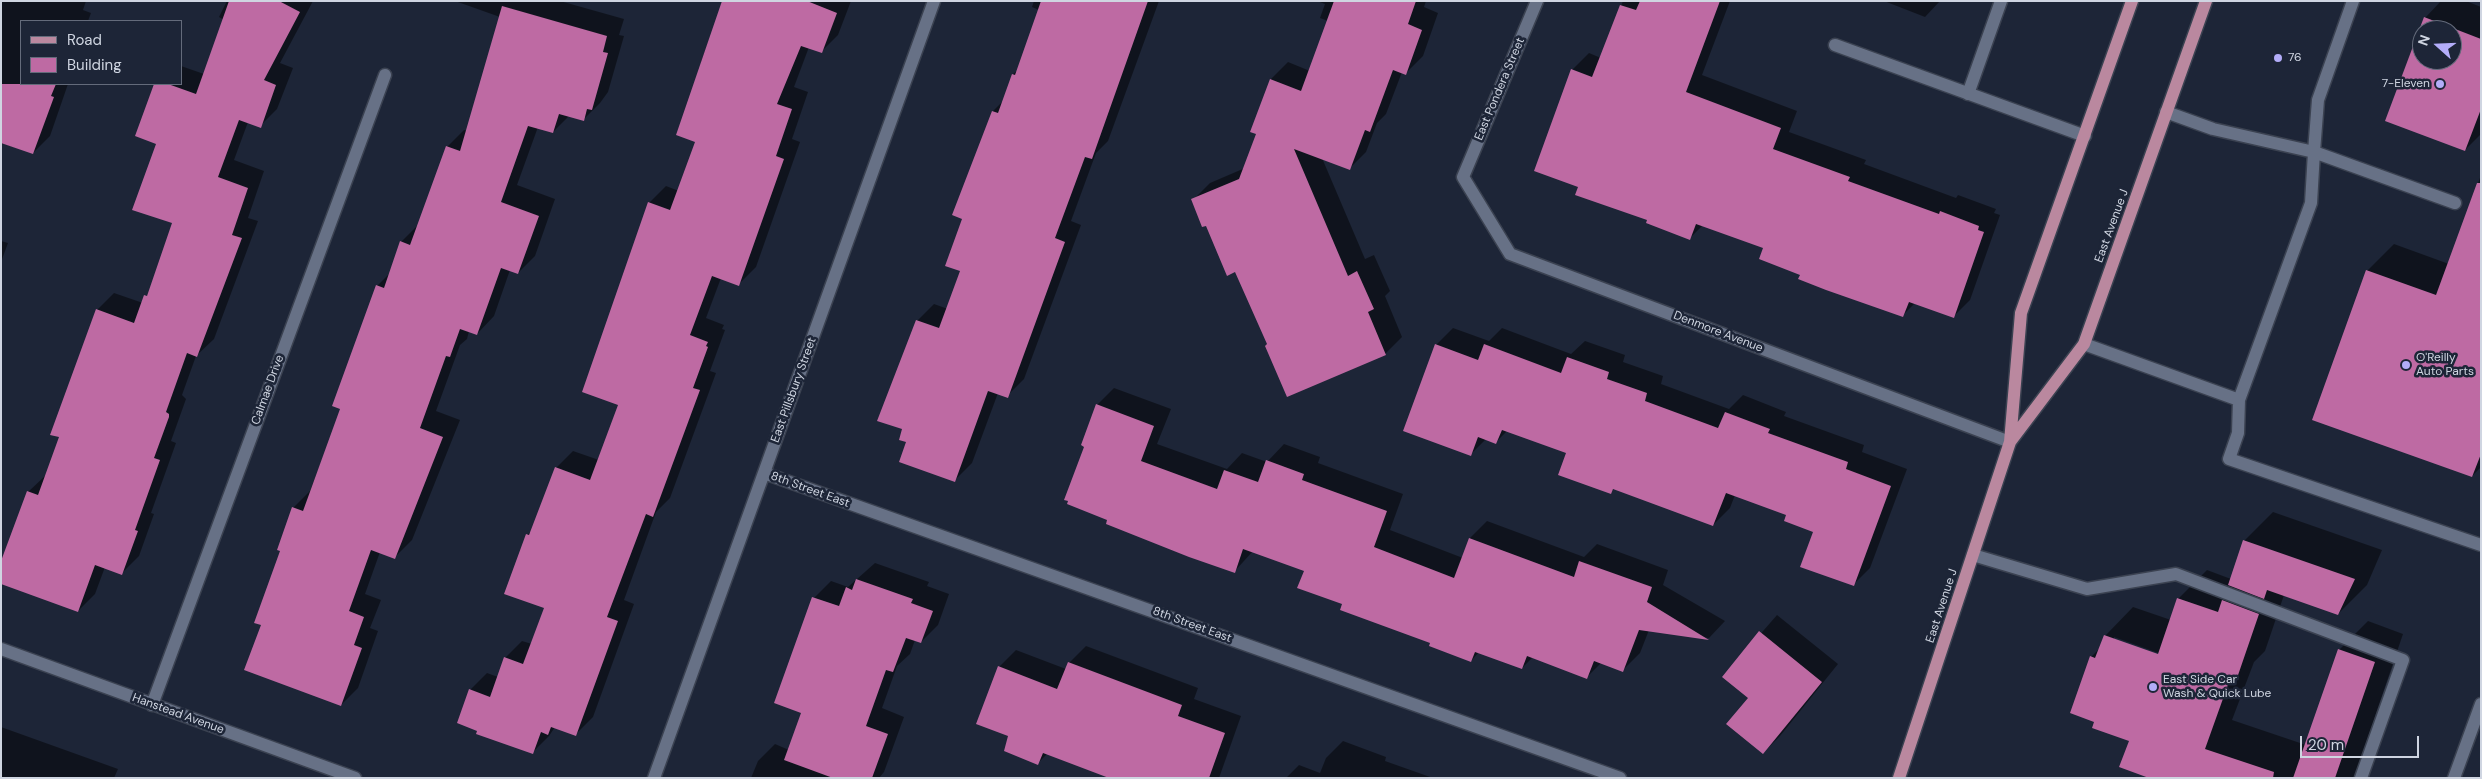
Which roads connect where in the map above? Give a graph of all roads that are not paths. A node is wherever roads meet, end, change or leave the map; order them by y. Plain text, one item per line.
1 (934, 1) edge
2 (1537, 1) edge
3 (2001, 1) edge
4 (2132, 1) edge
5 (2206, 1) edge
6 (2353, 1) edge
7 (1835, 45) dead end
8 (385, 75) dead end
9 (1968, 94) junction
10 (2166, 112) junction
11 (2085, 136) junction
12 (2314, 152) junction
13 (1463, 177) joint
14 (2455, 203) dead end
15 (2084, 344) junction
16 (2239, 400) junction
17 (2010, 442) junction
18 (764, 473) junction
19 (2481, 545) edge
20 (1973, 555) junction
21 (1, 649) edge
22 (2481, 704) edge
23 (152, 705) junction
24 (355, 778) edge
25 (654, 778) edge
26 (1620, 778) edge
27 (1899, 778) edge
28 (2361, 778) edge
29 (2454, 778) edge

1 - 18 street, East Pillsbury Street
2 - 13 street, East Pondera Street
3 - 9 street
4 - 11 main road, East Avenue J
5 - 10 main road, East Avenue J
6 - 12 street
7 - 9 street
8 - 23 street, Calmae Drive
9 - 11 street
10 - 12 street
10 - 15 main road, East Avenue J
11 - 17 main road, East Avenue J
12 - 14 street
12 - 16 street
13 - 17 street, Denmore Avenue
15 - 16 street
15 - 17 main road, East Avenue J
16 - 19 street
17 - 20 main road, East Avenue J
18 - 25 street, East Pillsbury Street
18 - 26 street, 8th Street East
20 - 27 main road, East Avenue J
20 - 28 street
21 - 23 street, Hanstead Avenue
22 - 29 street
23 - 24 street, Hanstead Avenue

